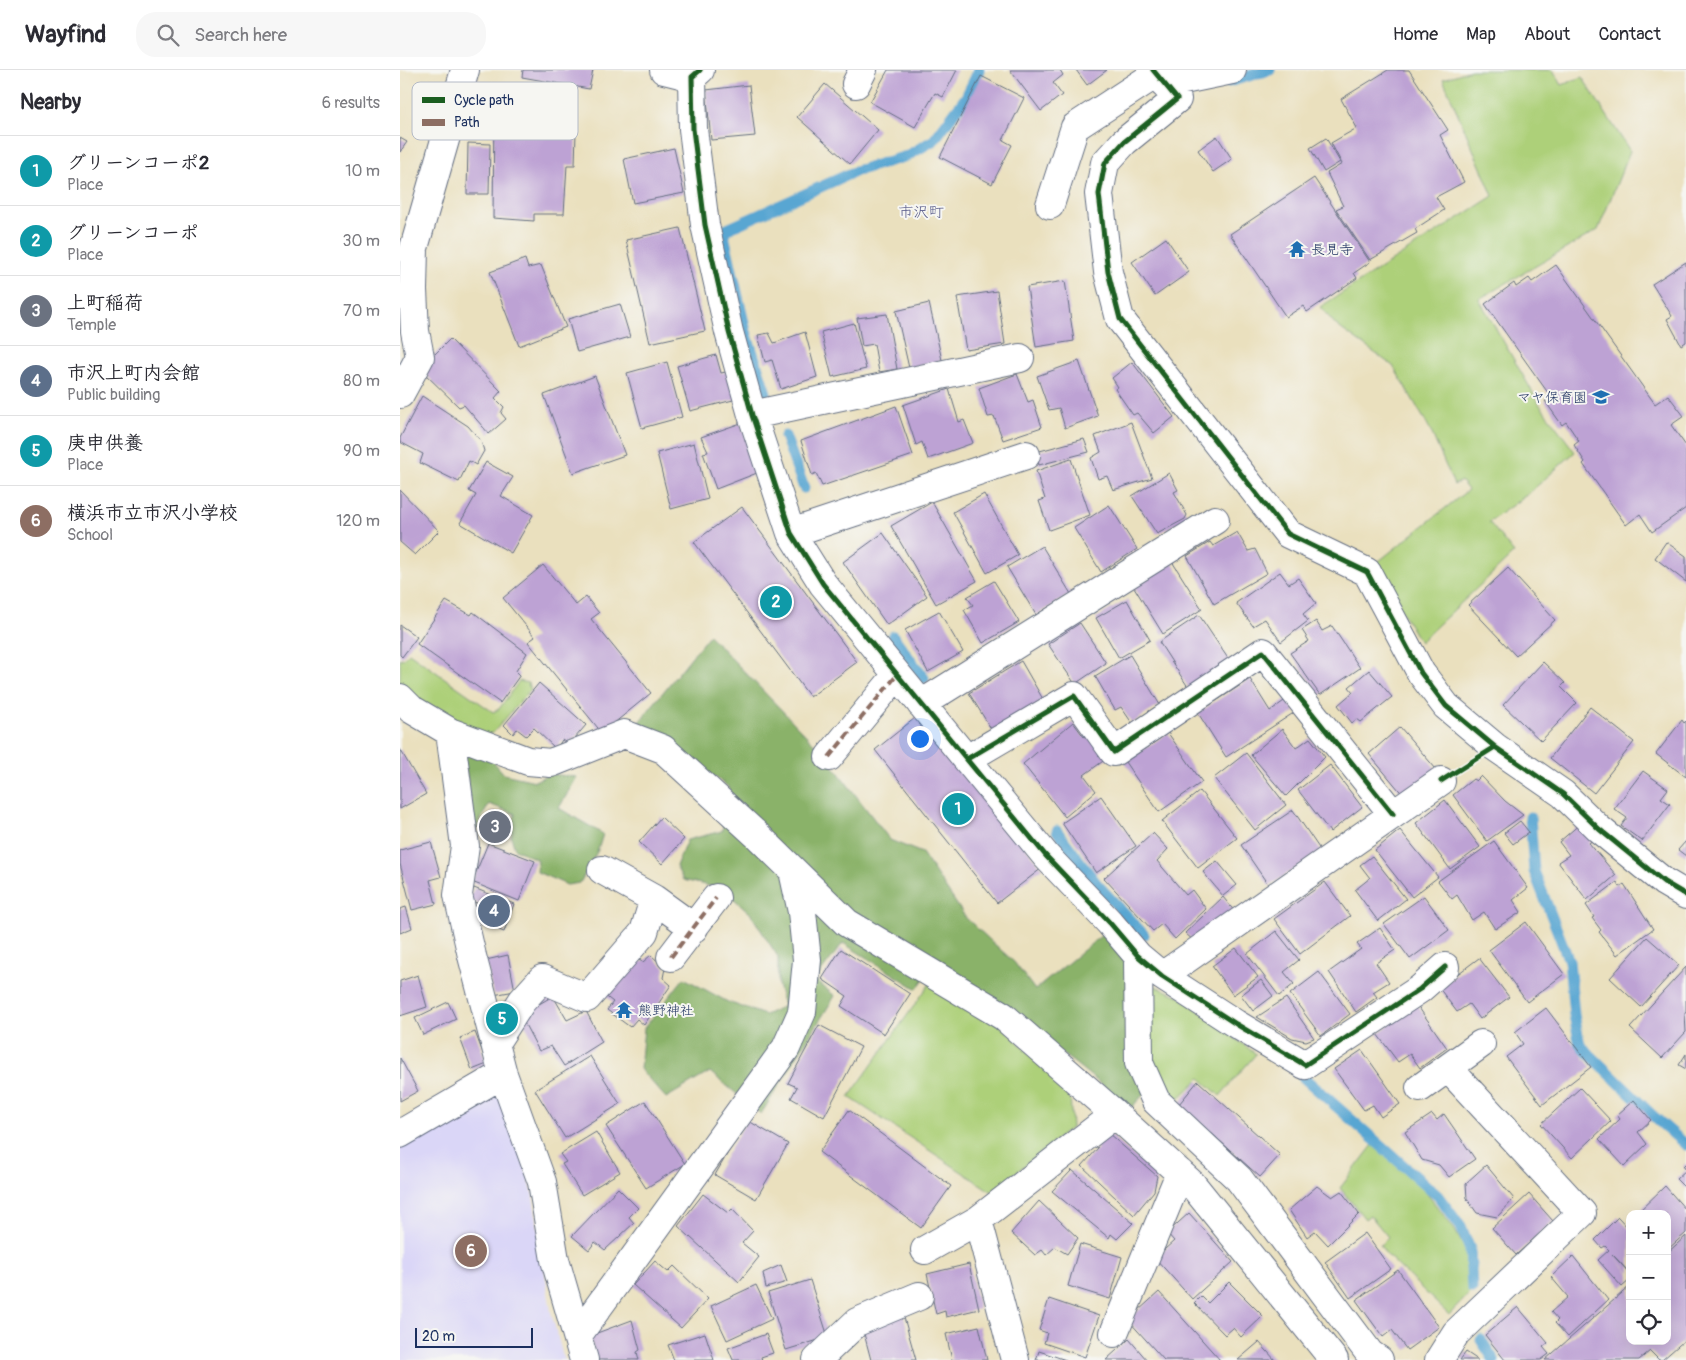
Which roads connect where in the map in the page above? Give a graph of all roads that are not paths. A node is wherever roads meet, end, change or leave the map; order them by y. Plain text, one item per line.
1 (664, 70) edge
2 (1232, 70) edge
3 (696, 73) edge
4 (1158, 76) edge
5 (445, 140) edge
6 (1050, 205) dead end
7 (1020, 358) dead end
8 (400, 394) edge
9 (752, 415) junction
10 (1026, 455) dead end
11 (1214, 520) dead end
12 (791, 534) junction
13 (897, 675) junction
14 (400, 698) edge
15 (921, 704) junction
16 (450, 732) junction
17 (830, 758) dead end
18 (967, 759) junction
19 (1441, 781) dead end
20 (1393, 814) junction
21 (602, 870) dead end
22 (793, 871) junction
23 (1686, 895) edge
24 (716, 898) dead end
25 (654, 899) junction
26 (694, 928) junction
27 (1138, 956) junction
28 (671, 957) dead end
29 (1445, 967) dead end
30 (1162, 976) junction
31 (522, 1001) junction
32 (485, 1006) junction
33 (495, 1043) junction
34 (1481, 1044) dead end
35 (1448, 1068) junction
36 (503, 1074) junction
37 (1420, 1088) dead end
38 (1115, 1114) junction
39 (400, 1134) edge
40 (1180, 1173) junction
41 (978, 1220) junction
42 (925, 1250) dead end
43 (919, 1296) dead end
44 (1114, 1333) dead end
45 (581, 1348) edge
46 (817, 1360) edge
47 (1015, 1360) edge
48 (1334, 1360) edge
49 (1379, 1360) edge
50 (1439, 1360) edge

1 - 3 street
2 - 4 street
3 - 9 street
4 - 6 street
4 - 23 street
5 - 8 street
7 - 9 street
9 - 12 street
10 - 12 street
11 - 15 street
12 - 13 street
13 - 15 street
13 - 17 street
14 - 16 street
15 - 18 street
16 - 22 street
16 - 32 street
18 - 20 street
18 - 27 street
19 - 20 street
20 - 30 street
21 - 25 street
22 - 38 street
22 - 45 street
24 - 26 street
25 - 26 street
25 - 31 street
26 - 28 street
27 - 30 street
27 - 49 street
29 - 30 street
31 - 32 street
31 - 33 street
32 - 33 street
33 - 36 street
34 - 35 street
35 - 37 street
35 - 50 street
36 - 39 street
36 - 45 street
38 - 40 street
38 - 41 street
40 - 44 street
40 - 48 street
41 - 42 street
41 - 47 street
43 - 46 street

